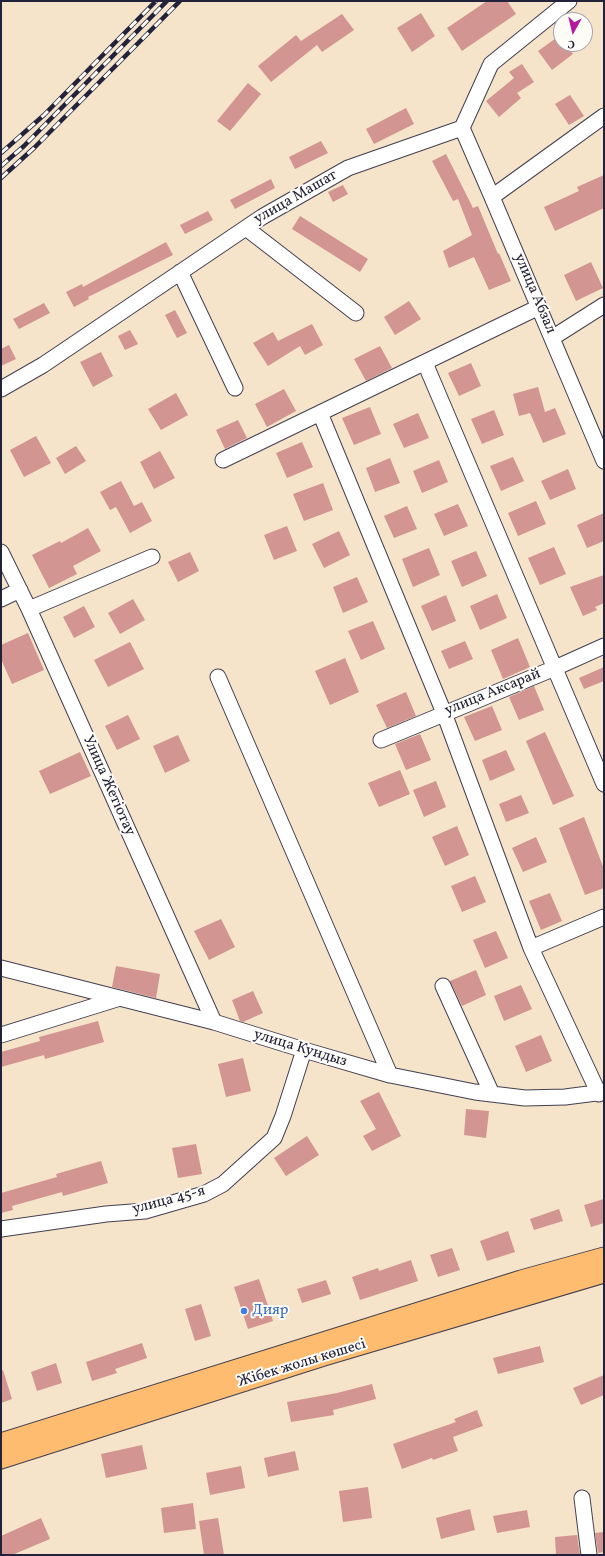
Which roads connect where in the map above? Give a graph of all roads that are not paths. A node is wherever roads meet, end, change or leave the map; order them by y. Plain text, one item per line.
1 (569, 1) edge
2 (604, 116) edge
3 (462, 128) junction
4 (492, 197) junction
5 (246, 228) junction
6 (180, 272) junction
7 (604, 305) edge
8 (539, 307) junction
9 (356, 312) dead end
10 (552, 338) junction
11 (425, 363) junction
12 (236, 388) dead end
13 (1, 390) edge
14 (320, 413) junction
15 (223, 460) dead end
16 (604, 461) edge
17 (1, 552) edge
18 (152, 557) dead end
19 (20, 590) junction
20 (1, 599) edge
21 (29, 608) junction
22 (604, 646) edge
23 (555, 668) junction
24 (218, 677) dead end
25 (444, 713) junction
26 (381, 740) dead end
27 (604, 784) edge
28 (604, 917) edge
29 (531, 948) junction
30 (1, 968) edge
31 (443, 986) dead end
32 (120, 998) junction
33 (214, 1022) junction
34 (1, 1035) edge
35 (304, 1050) junction
36 (390, 1075) junction
37 (601, 1093) edge
38 (492, 1094) junction
39 (1, 1229) edge
40 (604, 1257) edge
41 (604, 1273) edge
42 (1, 1443) edge
43 (1, 1459) edge
44 (582, 1498) dead end
45 (589, 1555) edge

1 - 3 street
2 - 4 street
3 - 4 street, улица Абзал
3 - 5 street, улица Машат
4 - 8 street, улица Абзал
5 - 6 street, улица Машат
5 - 9 street
6 - 12 street
6 - 13 street, улица Машат
7 - 10 street
8 - 10 street, улица Абзал
8 - 11 street
10 - 16 street, улица Абзал
11 - 14 street
11 - 23 street
14 - 15 street
14 - 25 street
17 - 19 street, Улица Жетіотау
18 - 21 street
19 - 20 street
19 - 21 street, Улица Жетіотау
21 - 33 street, Улица Жетіотау
22 - 23 street, улица Аксарай
23 - 25 street, улица Аксарай
23 - 27 street
24 - 36 street
25 - 26 street, улица Аксарай
25 - 29 street
28 - 29 street
29 - 37 street
30 - 32 street, улица Кундыз
31 - 38 street
32 - 33 street, улица Кундыз
32 - 34 street
33 - 35 street, улица Кундыз
35 - 36 street, улица Кундыз
35 - 39 street, улица 45-я
36 - 38 street, улица Кундыз
37 - 38 street, улица Кундыз
40 - 42 main road, Жібек жолы көшесі
41 - 43 main road, Жібек жолы көшесі
44 - 45 street

